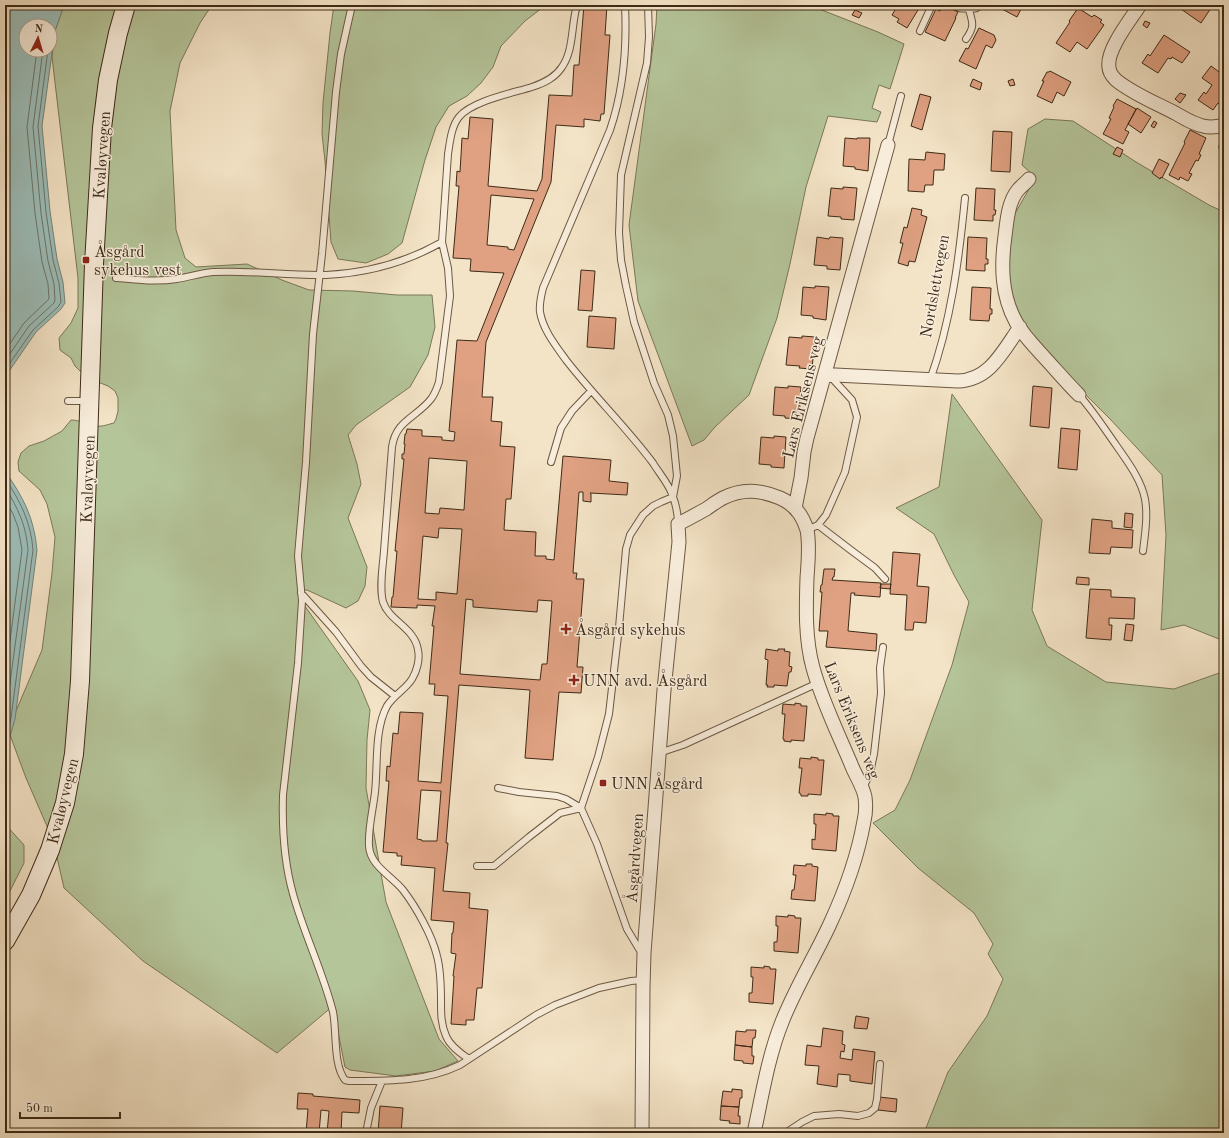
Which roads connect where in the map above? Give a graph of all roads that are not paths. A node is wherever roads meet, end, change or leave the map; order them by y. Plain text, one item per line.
1 (126, 5) edge
2 (352, 5) edge
3 (576, 5) edge
4 (625, 5) edge
5 (648, 5) edge
6 (932, 5) edge
7 (961, 5) edge
8 (975, 5) edge
9 (1140, 5) edge
10 (968, 6) edge
11 (920, 31) dead end
12 (966, 39) dead end
13 (901, 96) dead end
14 (1224, 124) edge
15 (888, 145) joint
16 (1029, 179) dead end
17 (965, 198) dead end
18 (442, 242) junction
19 (320, 275) junction
20 (116, 278) dead end
21 (1020, 327) junction
22 (827, 376) junction
23 (930, 380) junction
24 (590, 390) junction
25 (1079, 395) joint
26 (68, 401) dead end
27 (90, 401) junction
28 (551, 462) dead end
29 (673, 497) junction
30 (795, 508) junction
31 (678, 524) junction
32 (812, 528) junction
33 (1143, 551) dead end
34 (885, 579) dead end
35 (301, 593) junction
36 (882, 647) dead end
37 (818, 683) junction
38 (395, 696) junction
39 (659, 753) junction
40 (498, 788) dead end
41 (863, 790) junction
42 (581, 808) junction
43 (477, 866) dead end
44 (5, 941) edge
45 (644, 953) junction
46 (643, 980) junction
47 (469, 1059) junction
48 (880, 1064) dead end
49 (382, 1081) junction
50 (366, 1133) edge
51 (642, 1133) edge
52 (755, 1133) edge
53 (783, 1133) edge

1 - 27 street, Kvaløyvegen
2 - 19 lane
3 - 18 lane
4 - 24 lane
5 - 29 lane
6 - 11 lane
7 - 10 street
8 - 10 street
9 - 14 street
10 - 12 lane
13 - 15 lane
15 - 22 street, Lars Eriksens veg
16 - 21 street
17 - 23 lane, Nordslettvegen
18 - 19 lane
18 - 38 lane
19 - 20 lane
19 - 35 lane
21 - 23 street
21 - 25 street
22 - 23 street
22 - 30 street, Lars Eriksens veg
22 - 32 lane
24 - 28 lane
24 - 29 lane
25 - 33 lane
26 - 27 lane
27 - 44 street, Kvaløyvegen
29 - 31 lane
29 - 42 lane
30 - 31 street
30 - 32 street, Lars Eriksens veg
31 - 39 street, Åsgårdvegen
32 - 34 lane
32 - 37 street, Lars Eriksens veg
35 - 38 lane
35 - 49 lane
36 - 41 lane
37 - 39 lane
37 - 41 street, Lars Eriksens veg
38 - 47 lane
39 - 45 street, Åsgårdvegen
40 - 42 lane
41 - 52 street, Lars Eriksens veg
42 - 43 lane
42 - 45 lane
45 - 46 street, Åsgårdvegen
46 - 47 lane
46 - 51 street, Åsgårdvegen
47 - 49 lane
48 - 53 lane
49 - 50 lane

